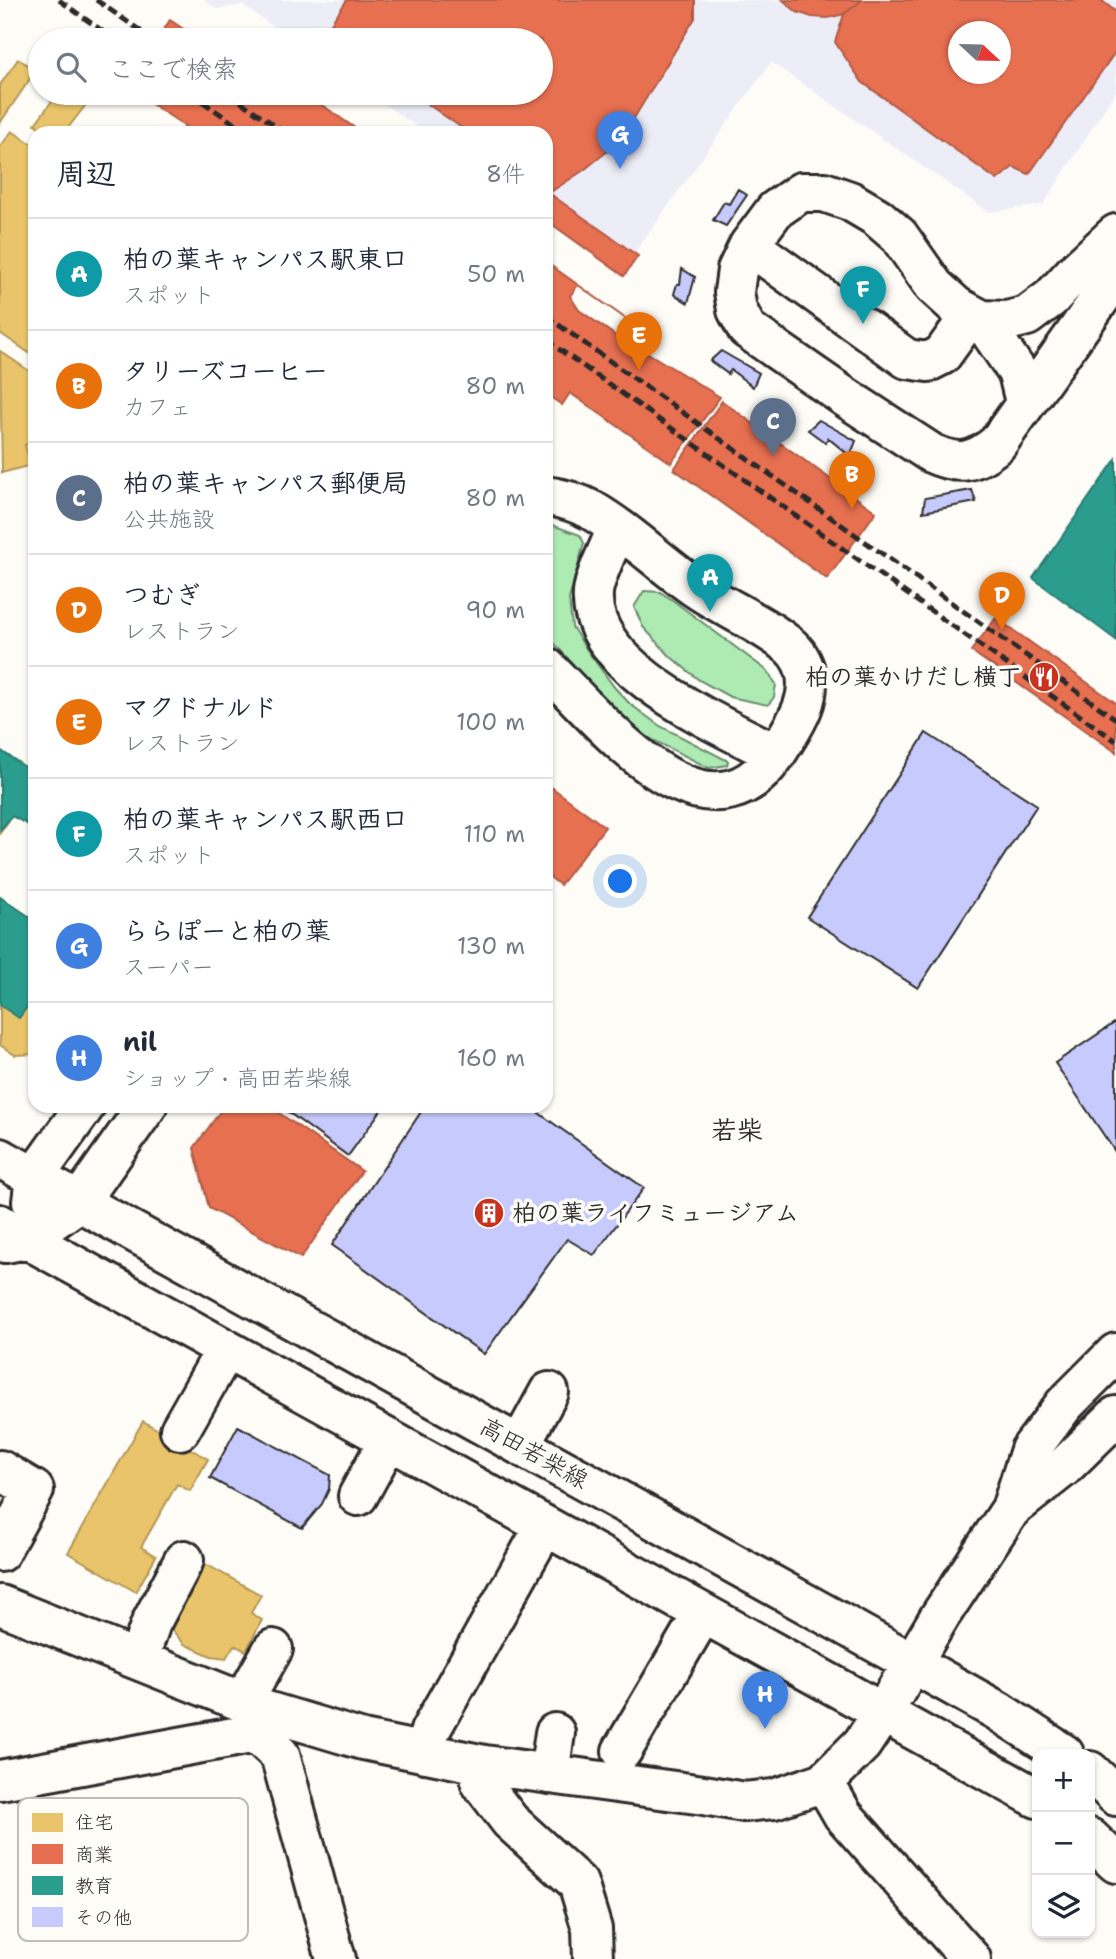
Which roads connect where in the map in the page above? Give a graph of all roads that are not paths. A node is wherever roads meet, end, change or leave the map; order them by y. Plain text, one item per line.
1 (1116, 234) edge
2 (749, 245) junction
3 (1116, 255) edge
4 (976, 318) junction
5 (1025, 402) junction
6 (553, 497) edge
7 (617, 528) junction
8 (553, 674) edge
9 (776, 754) junction
10 (80, 1113) edge
11 (142, 1113) edge
12 (0, 1158) edge
13 (35, 1177) junction
14 (80, 1201) junction
15 (9, 1236) edge
16 (226, 1349) junction
17 (1116, 1353) edge
18 (549, 1392) dead end
19 (1116, 1416) edge
20 (180, 1430) dead end
21 (389, 1439) junction
22 (520, 1445) junction
23 (0, 1470) edge
24 (358, 1496) dead end
25 (1011, 1509) junction
26 (545, 1526) junction
27 (0, 1552) edge
28 (184, 1560) dead end
29 (0, 1605) edge
30 (703, 1613) junction
31 (273, 1649) dead end
32 (138, 1660) junction
33 (912, 1663) junction
34 (884, 1711) junction
35 (254, 1715) junction
36 (555, 1733) dead end
37 (1057, 1749) edge
38 (622, 1751) dead end
39 (425, 1753) junction
40 (485, 1765) junction
41 (548, 1774) junction
42 (1095, 1776) edge
43 (0, 1780) edge
44 (824, 1782) junction
45 (1032, 1795) edge
46 (1116, 1796) edge
47 (1095, 1843) edge
48 (1116, 1863) edge
49 (336, 1959) edge
50 (593, 1959) edge
51 (971, 1959) edge

1 - 4 street
2 - 4 street
2 - 4 street
2 - 5 street
3 - 5 street
4 - 5 street
6 - 7 street
7 - 9 street
7 - 9 street
8 - 9 street
10 - 13 street
11 - 14 street
12 - 13 street, 高田若柴線
13 - 14 street, 高田若柴線
13 - 15 street
14 - 15 street
14 - 22 street, 高田若柴線
15 - 16 street
16 - 20 street
16 - 21 street
17 - 25 street
18 - 22 street
19 - 25 street
21 - 24 street
21 - 26 street
22 - 33 street, 高田若柴線
23 - 27 street
25 - 33 street
26 - 30 street
26 - 39 street
28 - 32 street
29 - 32 street
30 - 34 street
30 - 38 street
31 - 35 street
32 - 35 street
33 - 34 street
33 - 37 street, 高田若柴線
34 - 44 street
34 - 45 street
35 - 39 street
35 - 43 street
35 - 49 street
36 - 41 street
39 - 40 street
40 - 41 street
40 - 50 street
41 - 44 street
42 - 46 street
44 - 51 street
47 - 48 street

